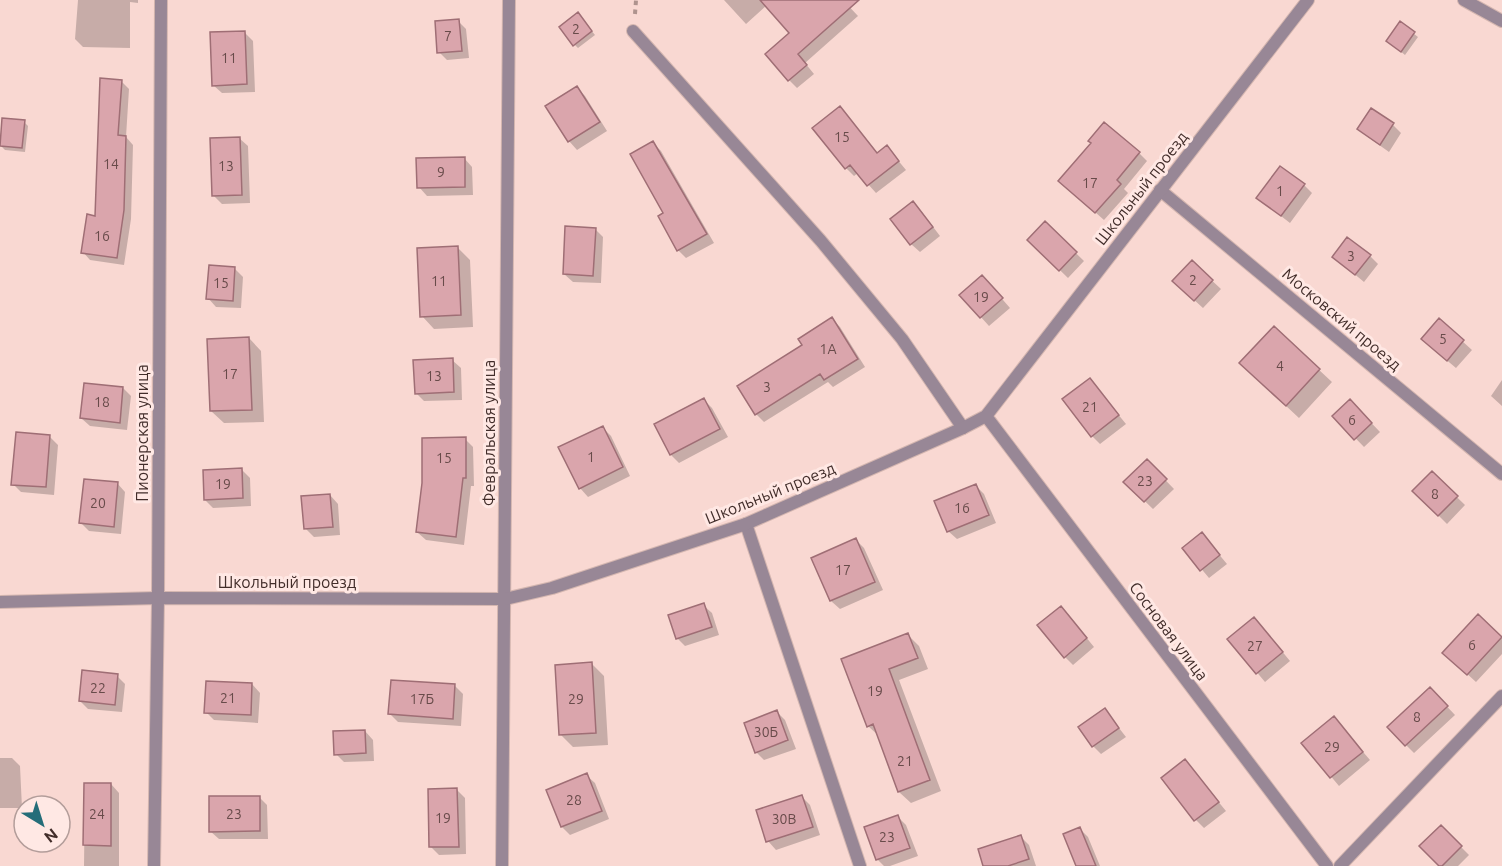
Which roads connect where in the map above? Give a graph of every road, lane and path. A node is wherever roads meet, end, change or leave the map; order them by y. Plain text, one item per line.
1 (161, 0) edge
2 (508, 0) edge
3 (1308, 0) edge
4 (1464, 0) edge
5 (1502, 21) edge
6 (633, 31) dead end
7 (1160, 190) junction
8 (986, 416) junction
9 (963, 428) junction
10 (1502, 474) edge
11 (746, 524) junction
12 (158, 598) junction
13 (505, 598) junction
14 (0, 602) edge
15 (1502, 696) edge
16 (154, 866) edge
17 (502, 866) edge
18 (860, 866) edge
19 (1327, 866) edge
20 (1340, 866) edge

1 - 12 street, Пионерская улица
2 - 13 street, Февральская улица
3 - 7 street, Школьный проезд
4 - 5 street
6 - 9 street
7 - 8 street, Школьный проезд
7 - 10 street, Московский проезд
8 - 9 street, Школьный проезд
8 - 19 street, Сосновая улица
9 - 11 street, Школьный проезд
11 - 13 street, Школьный проезд
11 - 18 street
12 - 13 street, Школьный проезд
12 - 14 street, Школьный проезд
12 - 16 street, Пионерская улица
13 - 17 street, Февральская улица
15 - 20 street

